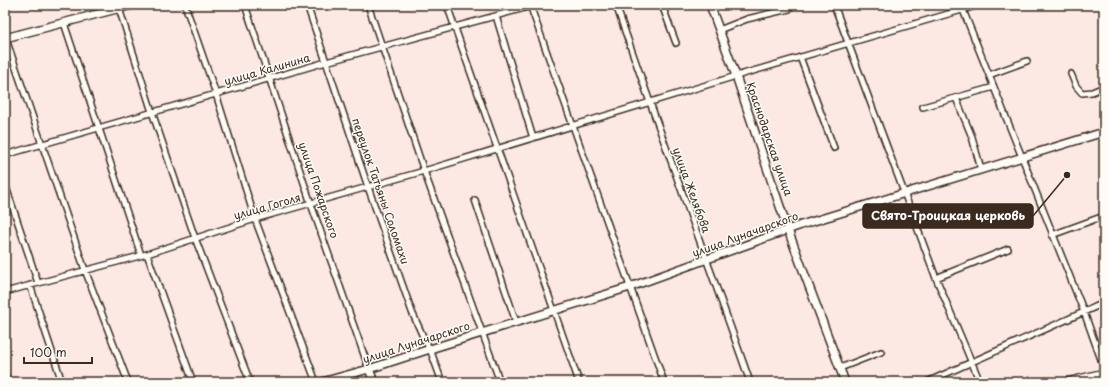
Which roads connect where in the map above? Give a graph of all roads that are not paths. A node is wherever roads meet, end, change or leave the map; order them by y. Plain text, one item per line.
1 (132, 5) edge
2 (185, 5) edge
3 (244, 5) edge
4 (307, 5) edge
5 (368, 5) edge
6 (447, 5) edge
7 (616, 5) edge
8 (662, 5) edge
9 (710, 5) edge
10 (834, 5) edge
11 (979, 5) edge
12 (532, 6) edge
13 (119, 7) edge
14 (962, 7) edge
15 (789, 9) dead end
16 (496, 16) junction
17 (64, 23) junction
18 (454, 27) junction
19 (719, 30) junction
20 (5, 37) edge
21 (676, 43) dead end
22 (848, 44) junction
23 (383, 47) junction
24 (800, 58) junction
25 (1027, 61) dead end
26 (326, 62) junction
27 (1071, 74) dead end
28 (989, 75) junction
29 (736, 76) junction
30 (270, 79) junction
31 (994, 87) junction
32 (1104, 87) edge
33 (216, 94) junction
34 (956, 98) junction
35 (649, 102) junction
36 (923, 107) dead end
37 (152, 112) junction
38 (573, 127) junction
39 (98, 128) junction
40 (1104, 132) edge
41 (533, 138) junction
42 (42, 145) junction
43 (834, 148) dead end
44 (497, 149) junction
45 (5, 155) edge
46 (1022, 157) junction
47 (981, 169) junction
48 (424, 171) junction
49 (5, 184) edge
50 (368, 187) junction
51 (905, 193) junction
52 (475, 200) dead end
53 (311, 204) junction
54 (1104, 216) edge
55 (255, 219) junction
56 (788, 230) junction
57 (1052, 235) junction
58 (196, 238) junction
59 (1008, 249) dead end
60 (144, 254) junction
61 (708, 259) junction
62 (85, 270) junction
63 (936, 278) junction
64 (38, 283) junction
65 (30, 284) junction
66 (630, 287) junction
67 (5, 292) edge
68 (1104, 303) edge
69 (554, 310) junction
70 (1084, 312) junction
71 (516, 322) junction
72 (481, 333) junction
73 (430, 349) junction
74 (880, 352) dead end
75 (973, 362) junction
76 (840, 368) junction
77 (1104, 368) edge
78 (369, 369) junction
79 (1104, 373) edge
80 (5, 378) edge
81 (6, 382) edge
82 (62, 382) edge
83 (128, 382) edge
84 (193, 382) edge
85 (250, 382) edge
86 (316, 382) edge
87 (322, 382) edge
88 (374, 382) edge
89 (442, 382) edge
90 (500, 382) edge
91 (579, 382) edge
92 (664, 382) edge
93 (750, 382) edge
94 (845, 382) edge
95 (927, 382) edge
96 (980, 382) edge
97 (1067, 382) edge

1 - 13 main road
2 - 33 street
3 - 30 street, улица Пожарского
4 - 26 street, переулок Татьяны Соломахи
5 - 23 street
6 - 18 street
7 - 35 street, улица Желябова
8 - 21 street
9 - 19 main road, Краснодарская улица
10 - 22 street
11 - 14 street, улица Гоголя
12 - 16 street, улица Калинина
12 - 38 street
13 - 17 main road
13 - 37 street
14 - 22 street, улица Гоголя
14 - 28 street
15 - 19 street
16 - 18 street, улица Калинина
16 - 41 street
17 - 20 main road
17 - 39 street
18 - 23 street, улица Калинина
18 - 44 street
19 - 29 main road, Краснодарская улица
20 - 42 street
22 - 24 street, улица Гоголя
22 - 51 street
23 - 26 street, улица Калинина
23 - 48 street
24 - 29 street, улица Гоголя
24 - 43 street
25 - 28 street
26 - 30 street, улица Калинина
26 - 50 street, переулок Татьяны Соломахи
27 - 32 street
28 - 31 street
29 - 35 street, улица Гоголя
29 - 56 main road, Краснодарская улица
30 - 33 street, улица Калинина
30 - 53 street, улица Пожарского
31 - 34 street
31 - 46 street
33 - 37 street, улица Калинина
33 - 55 street
34 - 36 street
34 - 47 street
35 - 38 street, улица Гоголя
35 - 61 street, улица Желябова
37 - 39 street, улица Калинина
37 - 58 street
38 - 41 street, улица Гоголя
38 - 66 street
39 - 42 street, улица Калинина
39 - 60 street
40 - 46 main road, улица Луначарского
41 - 44 street, улица Гоголя
42 - 45 street, улица Калинина
42 - 62 street
44 - 48 street, улица Гоголя
44 - 69 street
46 - 47 main road, улица Луначарского
46 - 57 street
47 - 51 main road, улица Луначарского
48 - 50 street, улица Гоголя
48 - 72 street
49 - 64 street
50 - 53 street, улица Гоголя
50 - 73 street, переулок Татьяны Соломахи
51 - 56 main road, улица Луначарского
51 - 63 street
52 - 71 street
53 - 55 street, улица Гоголя
53 - 78 street, улица Пожарского
54 - 57 street
55 - 58 street, улица Гоголя
55 - 86 street
56 - 61 main road, улица Луначарского
56 - 76 main road, Краснодарская улица
57 - 70 street
58 - 60 street, улица Гоголя
58 - 85 street
59 - 63 street
60 - 62 street, улица Гоголя
60 - 84 street
61 - 66 main road, улица Луначарского
61 - 93 street, улица Желябова
62 - 64 street, улица Гоголя
62 - 83 street
63 - 75 street
64 - 65 street, улица Гоголя
65 - 67 street, улица Гоголя
65 - 82 street
66 - 69 main road, улица Луначарского
66 - 92 street
68 - 70 street
69 - 71 main road, улица Луначарского
69 - 91 street
70 - 75 street
70 - 77 street
71 - 72 main road, улица Луначарского
72 - 73 main road, улица Луначарского
72 - 90 street
73 - 78 main road, улица Луначарского
73 - 89 street, переулок Татьяны Соломахи
74 - 76 street
75 - 95 street
75 - 96 street
76 - 94 main road, Краснодарская улица
78 - 87 main road, улица Луначарского
78 - 88 main road, улица Пожарского
79 - 97 main road
80 - 81 main road

